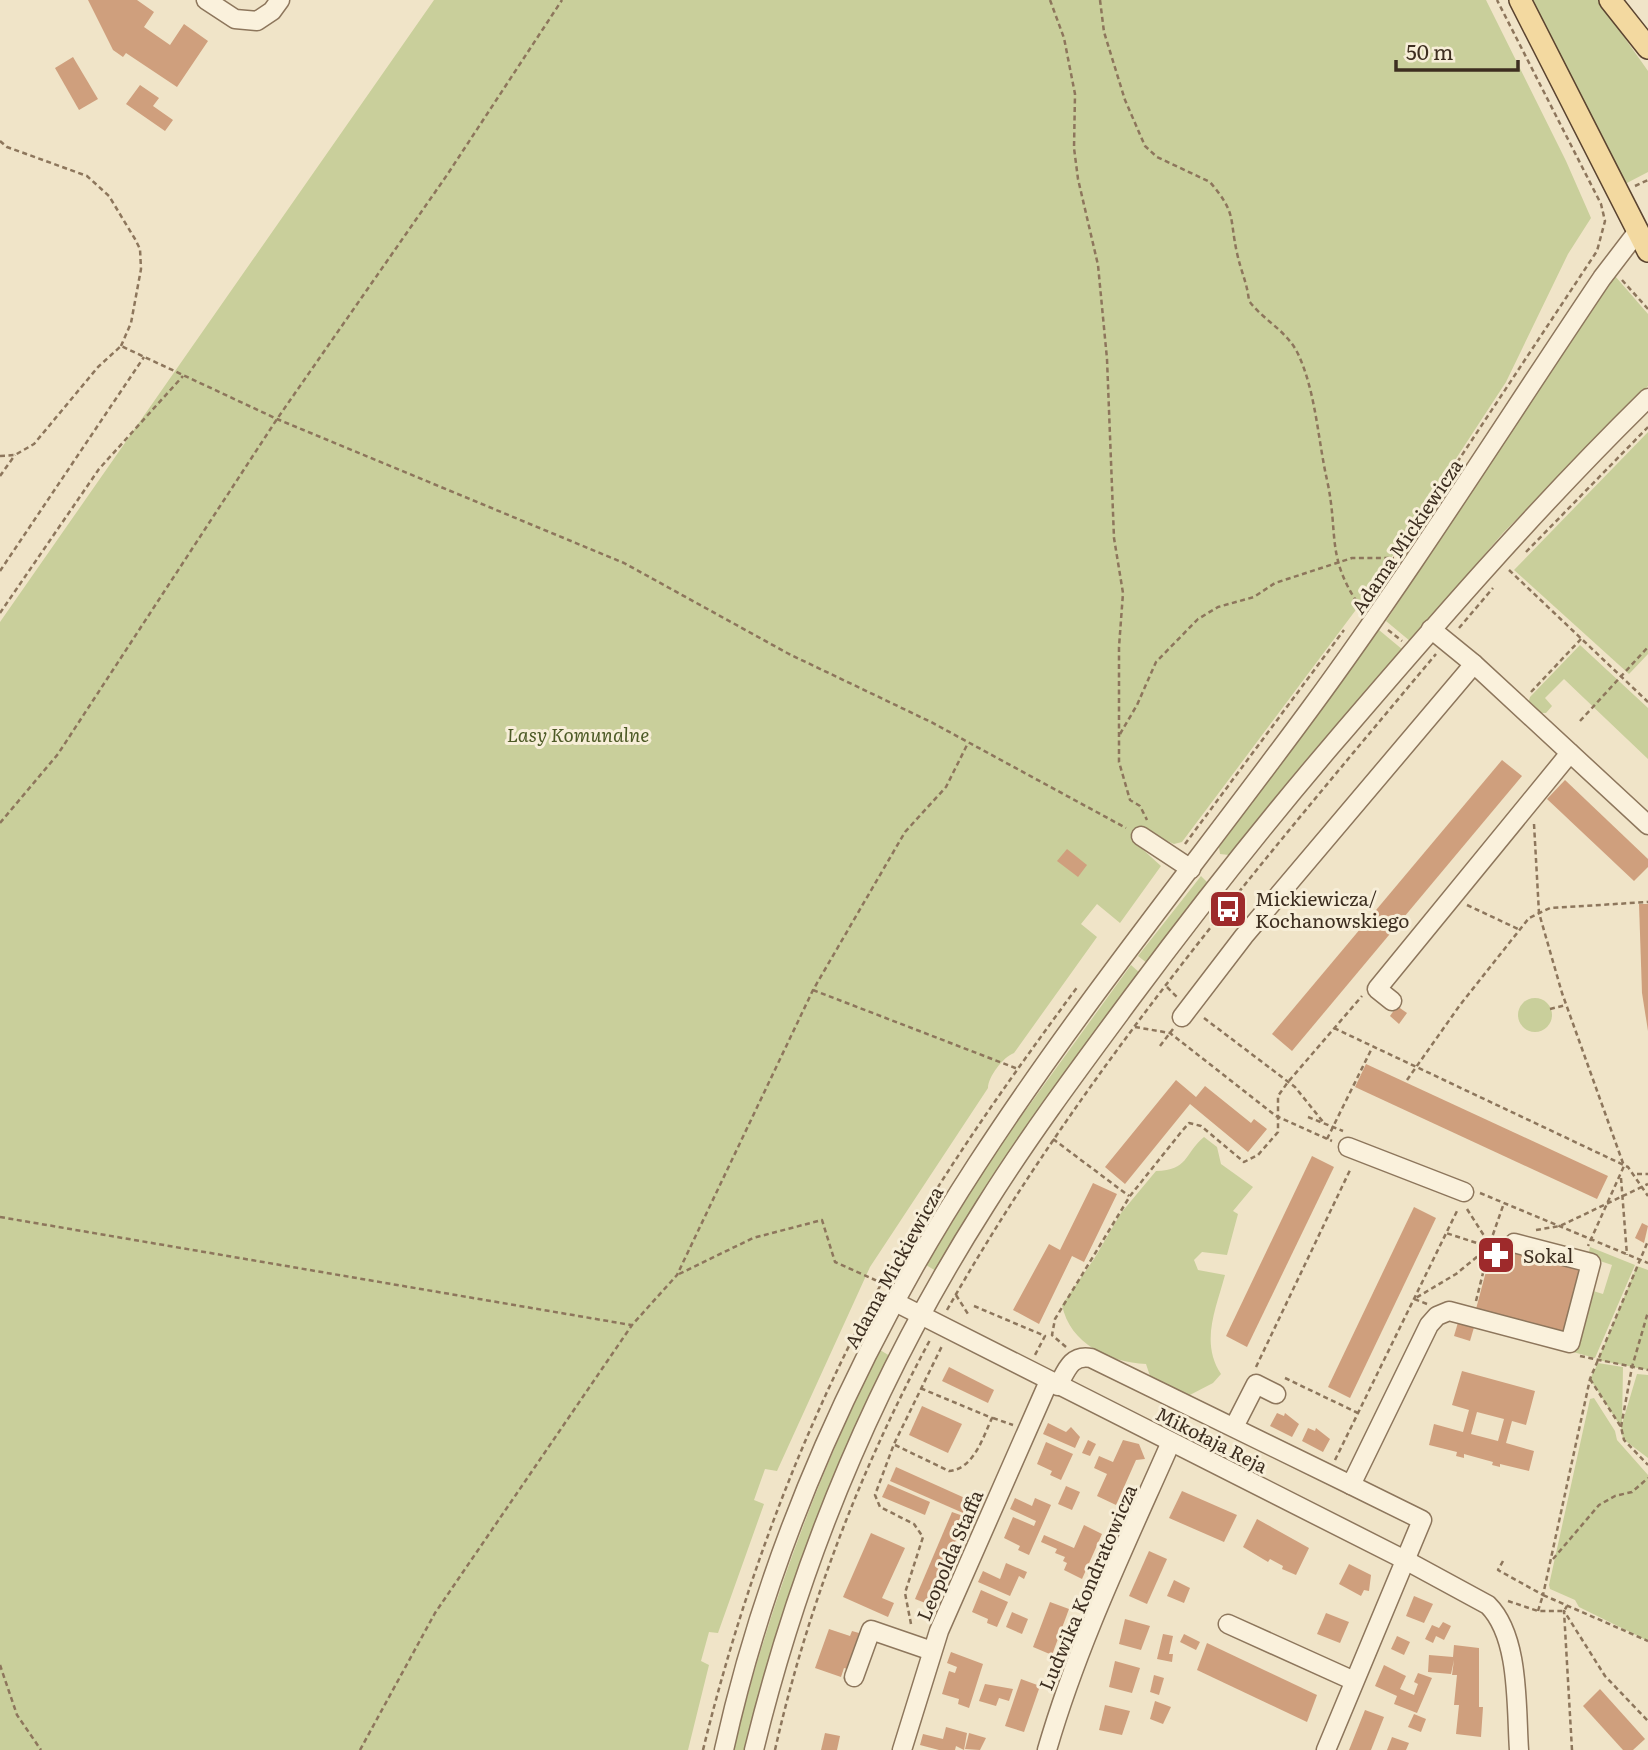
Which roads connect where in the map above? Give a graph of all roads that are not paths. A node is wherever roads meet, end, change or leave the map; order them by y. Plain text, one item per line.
1 (206, 0) edge
2 (280, 0) edge
3 (1520, 0) edge
4 (1610, 0) edge
5 (1648, 48) edge
6 (1643, 227) edge
7 (1648, 251) edge
8 (1648, 398) edge
9 (1431, 629) junction
10 (1474, 664) junction
11 (1570, 753) junction
12 (1648, 825) edge
13 (1141, 836) road end
14 (1196, 863) junction
15 (1223, 876) junction
16 (1392, 1000) dead end
17 (1186, 1012) road end
18 (1354, 1149) road end
19 (1464, 1192) road end
20 (1514, 1243) dead end
21 (895, 1302) junction
22 (921, 1316) junction
23 (1053, 1383) junction
24 (1276, 1394) dead end
25 (1234, 1427) junction
26 (1171, 1442) junction
27 (1351, 1485) junction
28 (1407, 1561) junction
29 (1228, 1624) dead end
30 (933, 1648) junction
31 (854, 1677) dead end
32 (1352, 1681) junction
33 (724, 1750) edge
34 (754, 1750) edge
35 (902, 1750) edge
36 (1047, 1750) edge
37 (1326, 1750) edge
38 (1519, 1750) edge

1 - 2 street
3 - 6 main road
4 - 5 main road
6 - 7 main road
6 - 14 street, Adama Mickiewicza
8 - 9 street
9 - 10 street
9 - 15 street
10 - 11 street
10 - 17 street
11 - 12 street
11 - 16 street
13 - 14 street
14 - 15 street
14 - 21 street, Adama Mickiewicza
15 - 22 street
18 - 19 street
20 - 27 street
21 - 22 street, Mikołaja Reja
21 - 33 street, Adama Mickiewicza
22 - 23 street, Mikołaja Reja
22 - 34 street
23 - 25 street, Leopolda Staffa
23 - 26 street, Mikołaja Reja
23 - 30 street, Leopolda Staffa
24 - 25 street
25 - 27 street
26 - 28 street, Mikołaja Reja
26 - 36 street, Ludwika Kondratowicza
27 - 28 street
28 - 32 street
28 - 38 street, Mikołaja Reja
29 - 32 street
30 - 31 street
30 - 35 street, Leopolda Staffa
32 - 37 street

